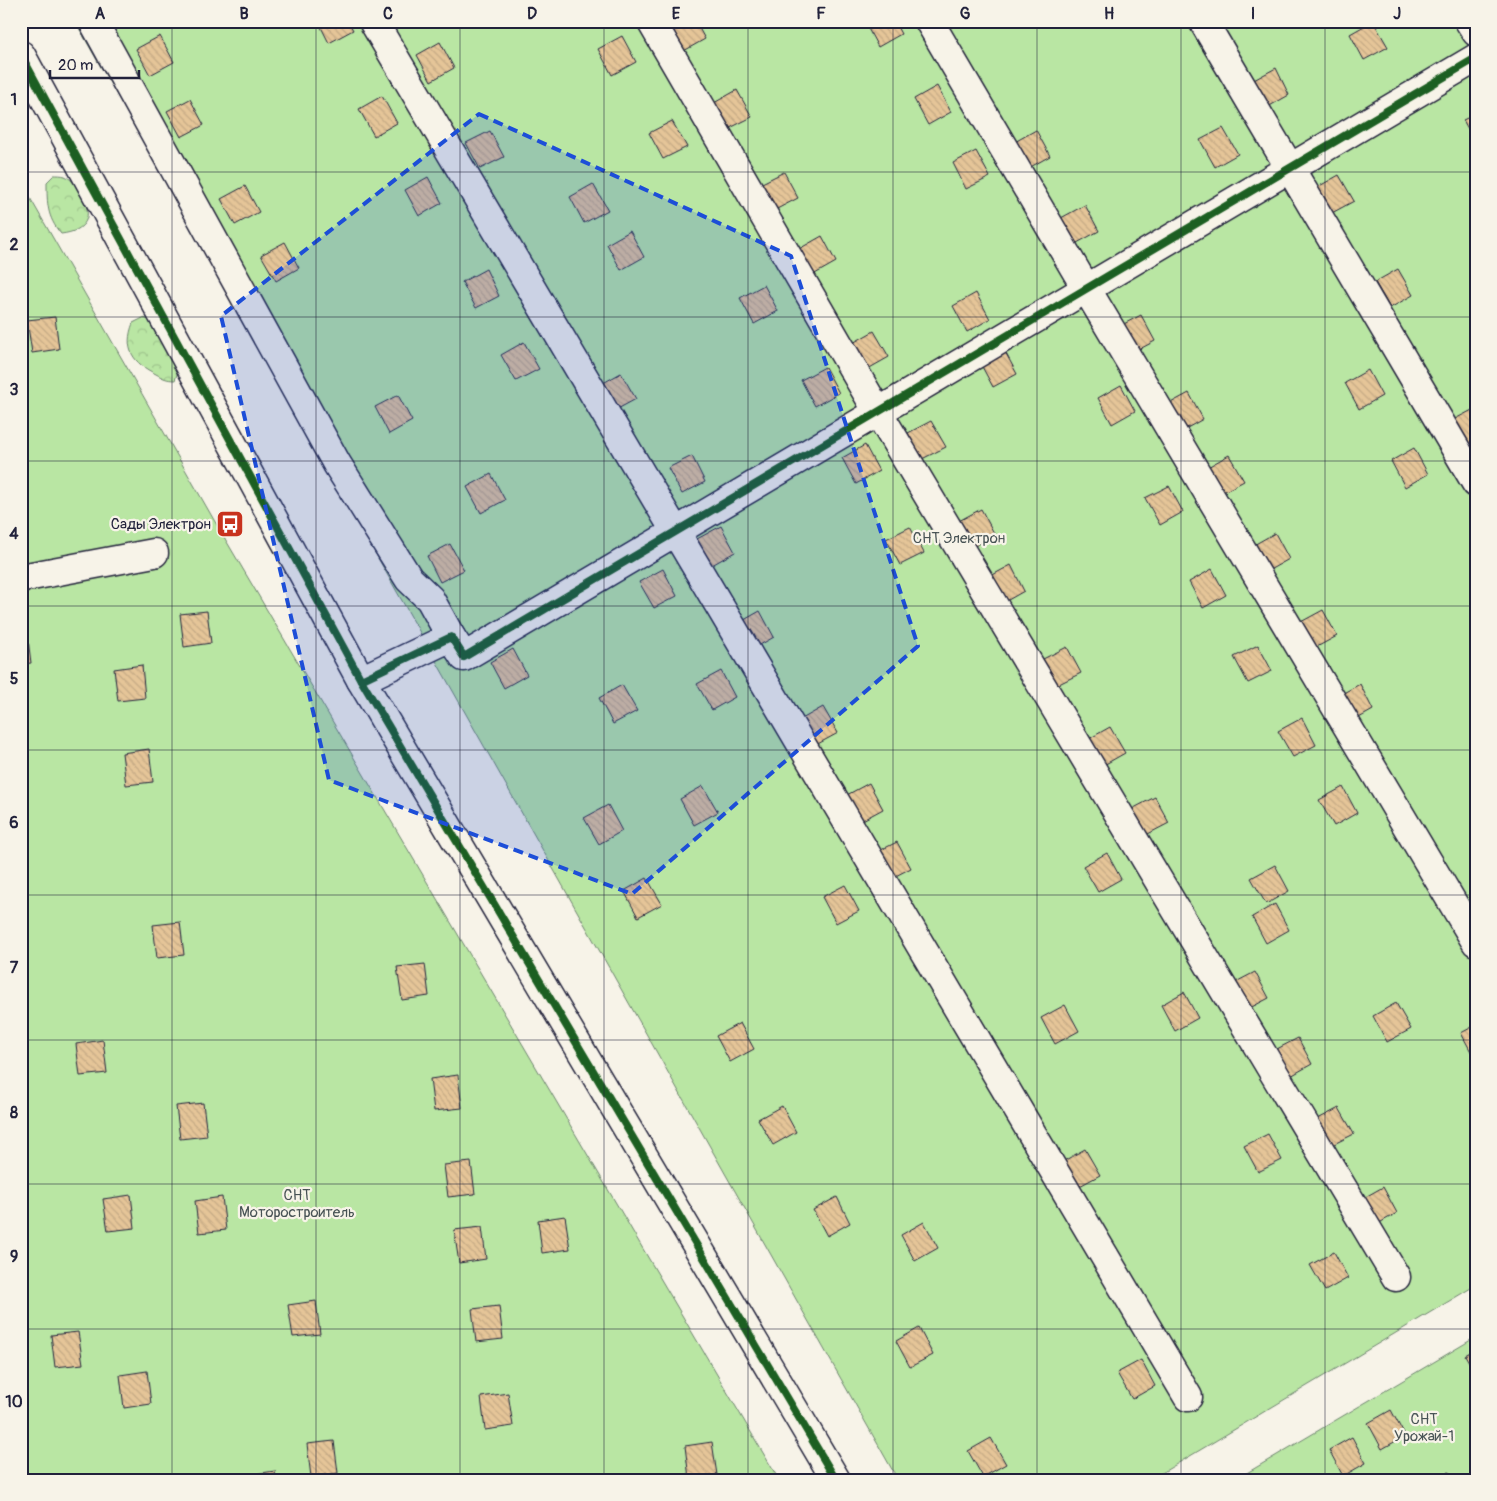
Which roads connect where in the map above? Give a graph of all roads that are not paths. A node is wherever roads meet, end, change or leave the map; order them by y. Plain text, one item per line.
1 (93, 21) edge
2 (373, 21) edge
3 (651, 21) edge
4 (929, 21) edge
5 (1203, 21) edge
6 (1469, 21) edge
7 (1476, 32) edge
8 (21, 55) edge
9 (1476, 58) edge
10 (1289, 168) junction
11 (1086, 288) junction
12 (878, 412) junction
13 (1476, 484) edge
14 (676, 531) junction
15 (154, 553) dead end
16 (21, 578) edge
17 (451, 637) junction
18 (361, 680) junction
19 (1476, 942) edge
20 (1396, 1277) dead end
21 (1188, 1397) dead end
22 (836, 1480) edge

1 - 17 street
2 - 14 street
3 - 12 street
4 - 11 street
5 - 10 street
6 - 7 street
8 - 18 street
9 - 10 street
10 - 11 street
10 - 13 street
11 - 12 street
11 - 19 street
12 - 14 street
12 - 20 street
14 - 17 street
14 - 21 street
15 - 16 street
17 - 18 street
18 - 22 street

